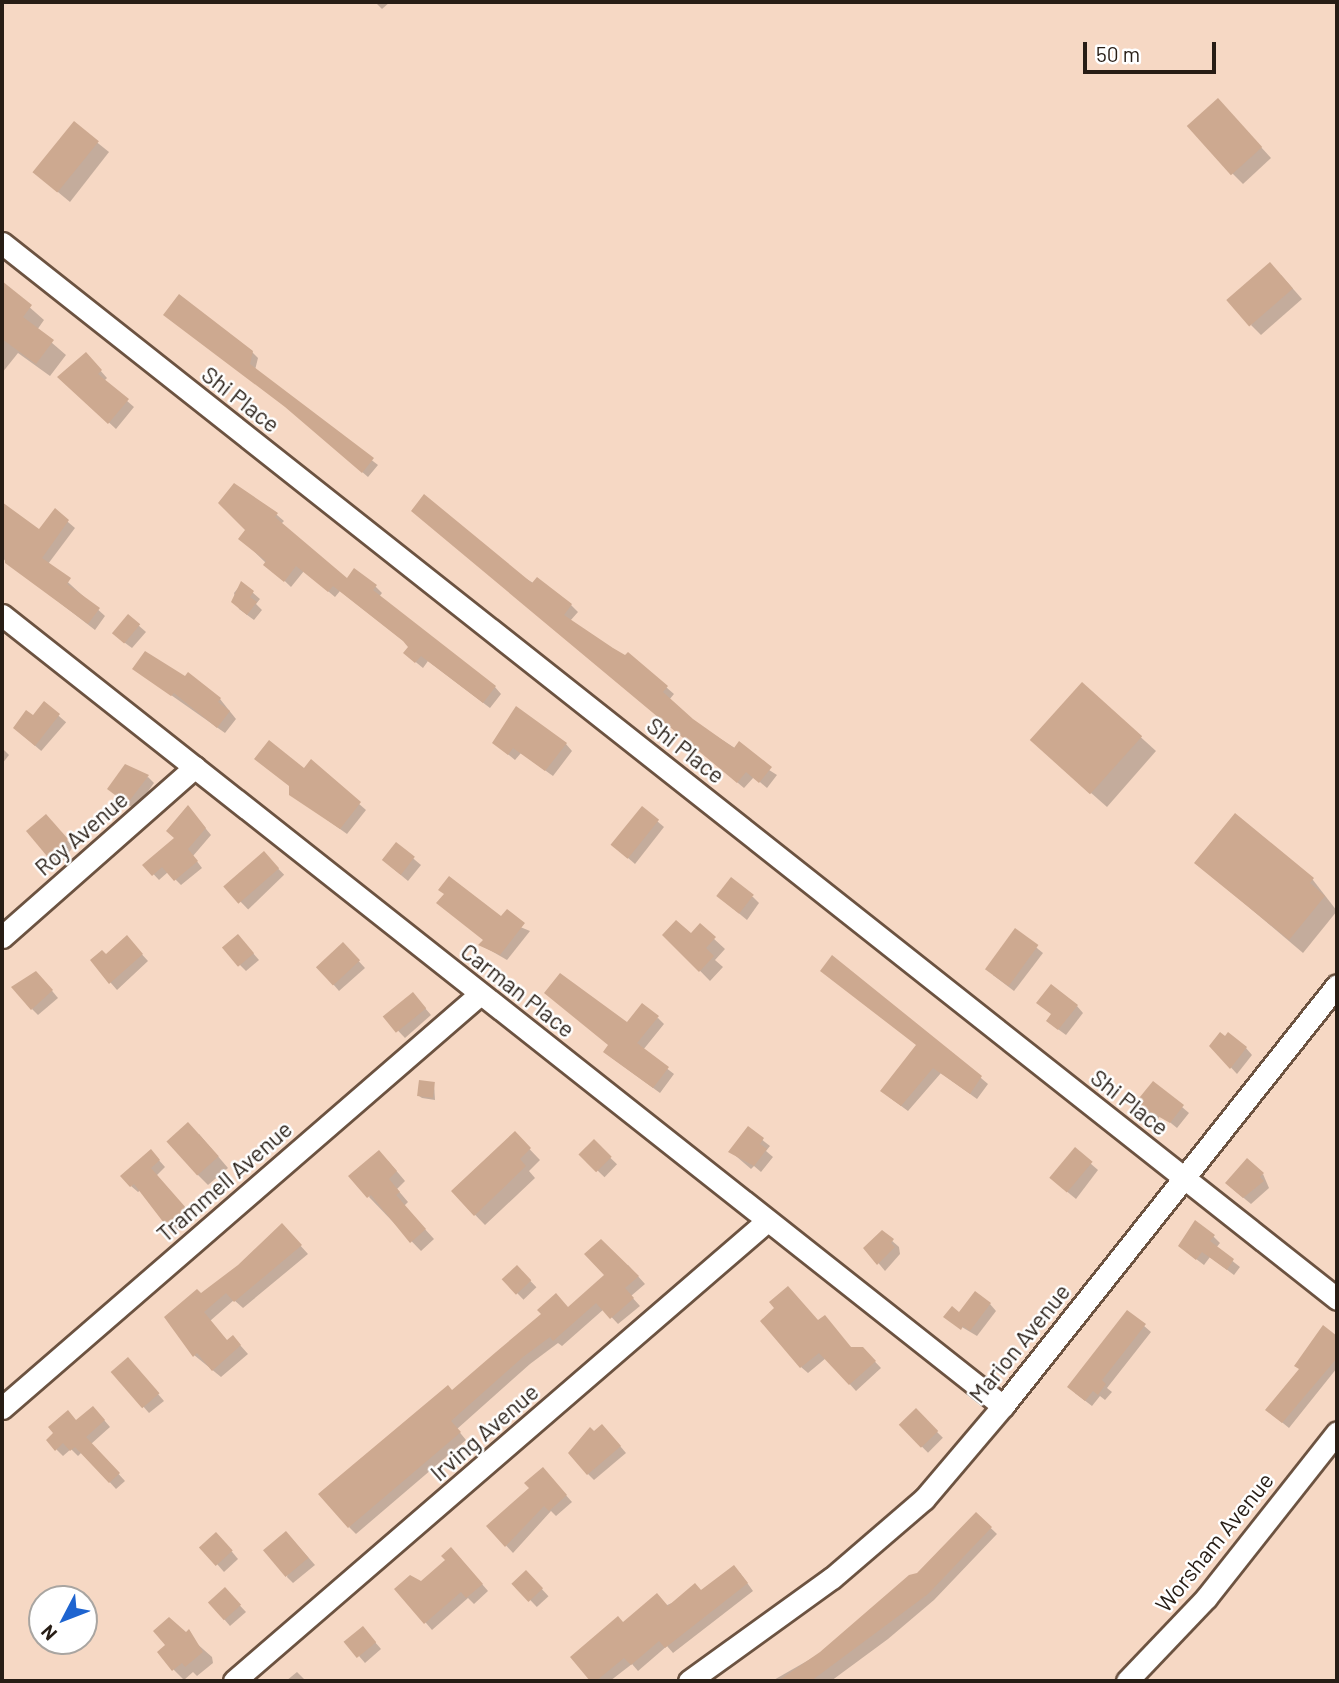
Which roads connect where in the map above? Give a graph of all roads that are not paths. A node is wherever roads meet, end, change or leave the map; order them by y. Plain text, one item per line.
1 (2, 243) edge
2 (2, 615) edge
3 (195, 767) junction
4 (2, 937) edge
5 (1337, 985) edge
6 (480, 994) junction
7 (1183, 1177) junction
8 (767, 1221) junction
9 (1337, 1299) edge
10 (1003, 1406) junction
11 (2, 1408) edge
12 (1337, 1432) edge
13 (234, 1681) edge
14 (689, 1681) edge
15 (1127, 1681) edge

1 - 7 street, Shi Place
2 - 3 street, Carman Place
3 - 4 street, Roy Avenue
3 - 6 street, Carman Place
5 - 7 street, Marion Avenue
6 - 8 street, Carman Place
6 - 11 street, Trammell Avenue
7 - 9 street, Shi Place
7 - 10 street, Marion Avenue
8 - 10 street, Carman Place
8 - 13 street, Irving Avenue
10 - 14 street, Marion Avenue
12 - 15 street, Worsham Avenue

